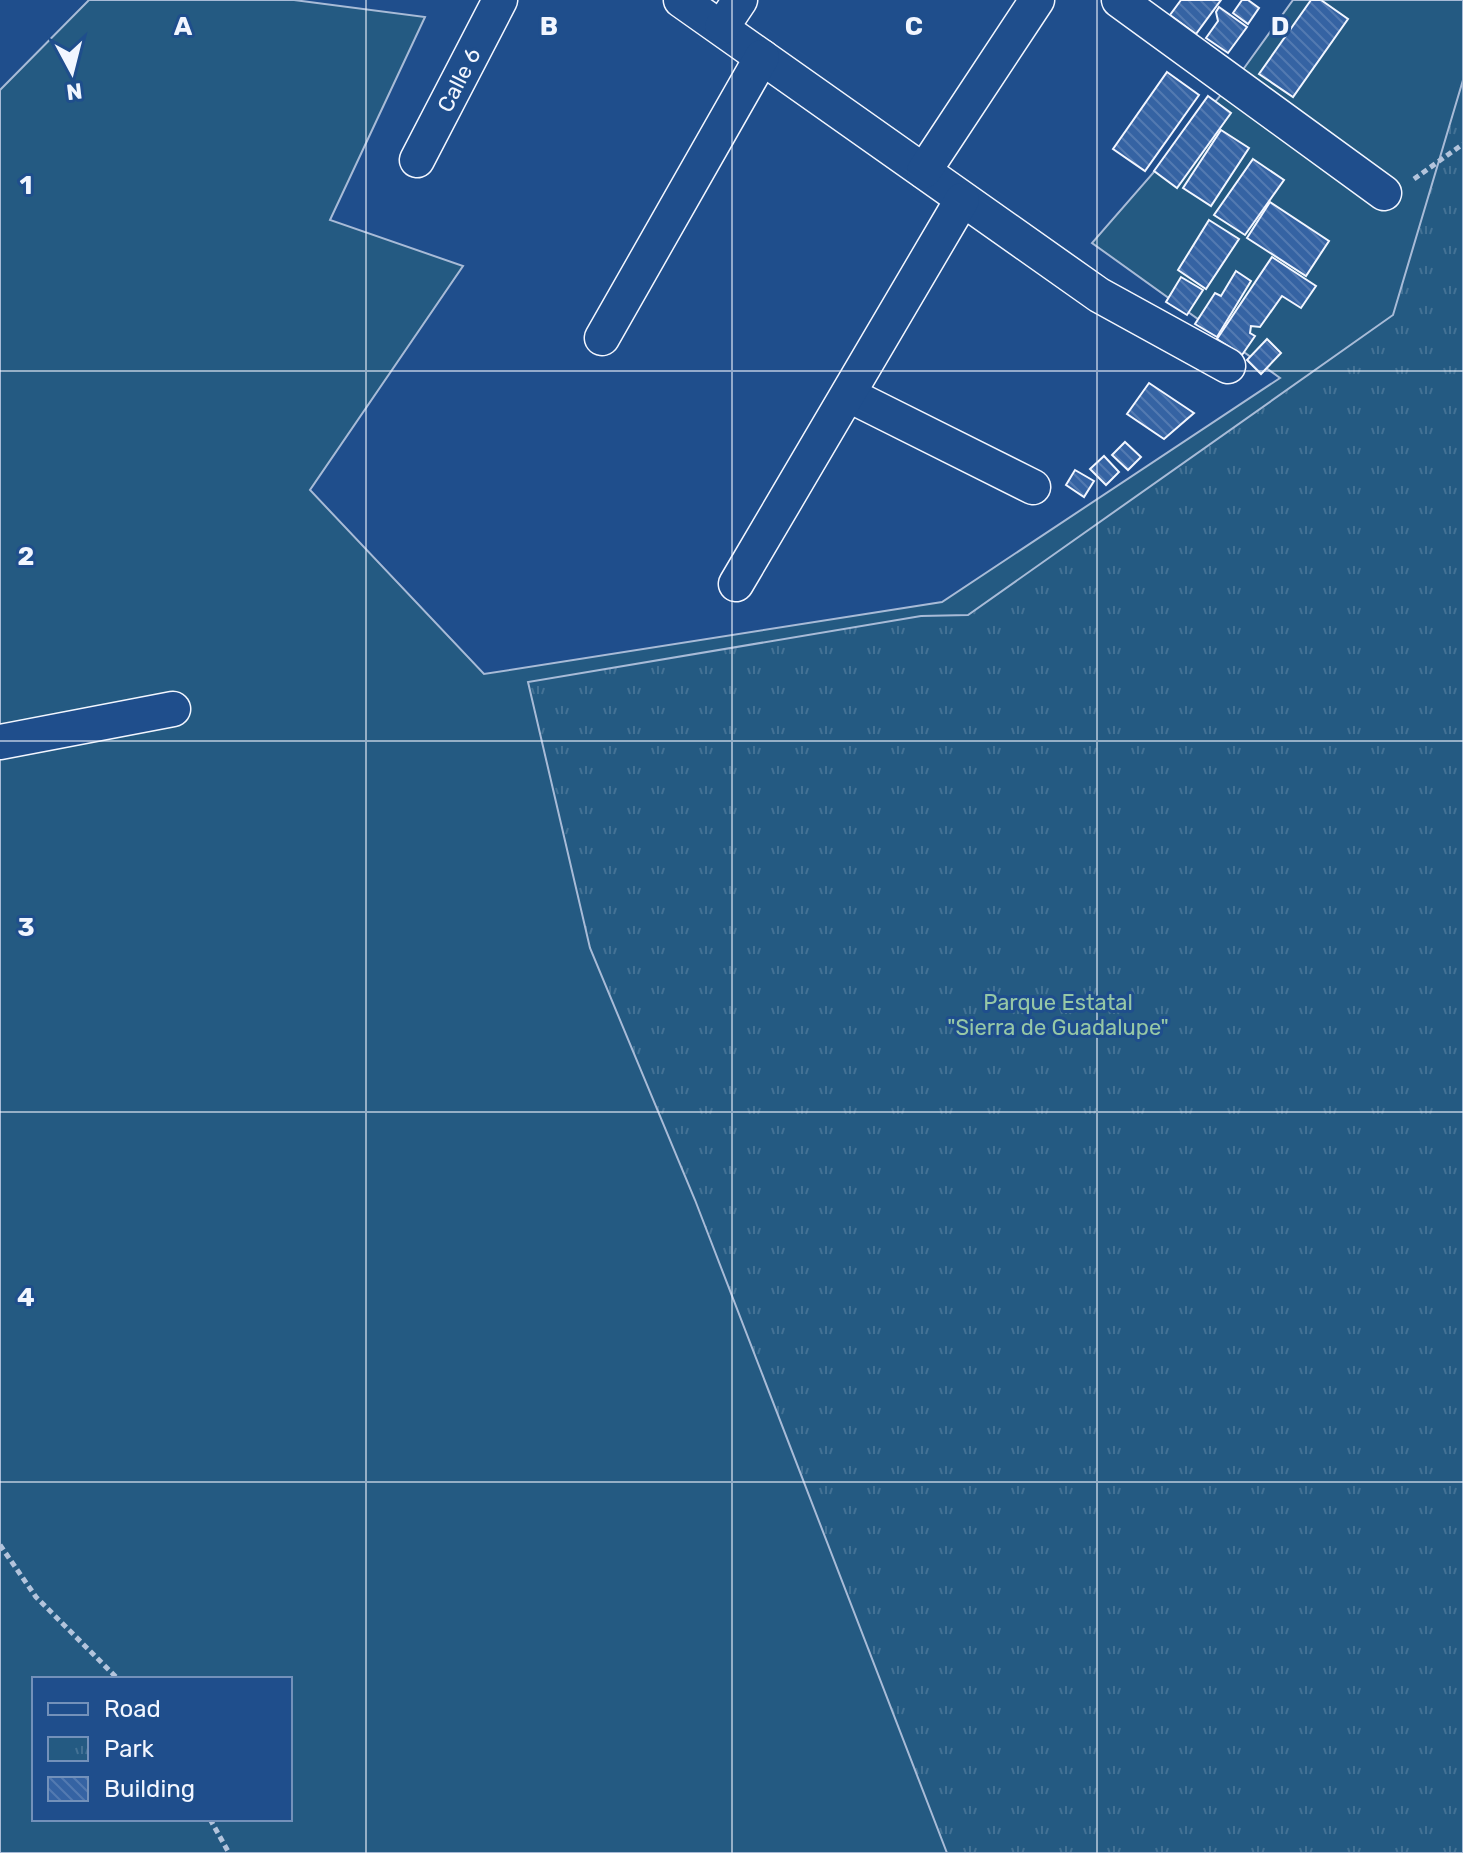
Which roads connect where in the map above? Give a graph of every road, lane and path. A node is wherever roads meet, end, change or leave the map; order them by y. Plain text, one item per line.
1 (500, 0) edge
2 (681, 0) edge
3 (1037, 0) edge
4 (1119, 0) edge
5 (731, 13) edge
6 (762, 57) junction
7 (1463, 144) edge
8 (417, 160) dead end
9 (924, 171) junction
10 (1384, 193) joint
11 (962, 200) junction
12 (602, 338) dead end
13 (1228, 366) dead end
14 (849, 395) junction
15 (1033, 487) dead end
16 (736, 584) dead end
17 (173, 709) dead end
18 (0, 742) edge
19 (0, 1545) edge
20 (116, 1677) edge
21 (211, 1821) edge
22 (229, 1853) edge

1 - 8 street, Calle 6
2 - 5 street
3 - 9 street
4 - 10 street
5 - 6 street
6 - 9 street
6 - 12 street
7 - 10 path
9 - 11 street
11 - 13 street
11 - 14 street
14 - 15 street
14 - 16 street
17 - 18 street
19 - 20 path
21 - 22 path

